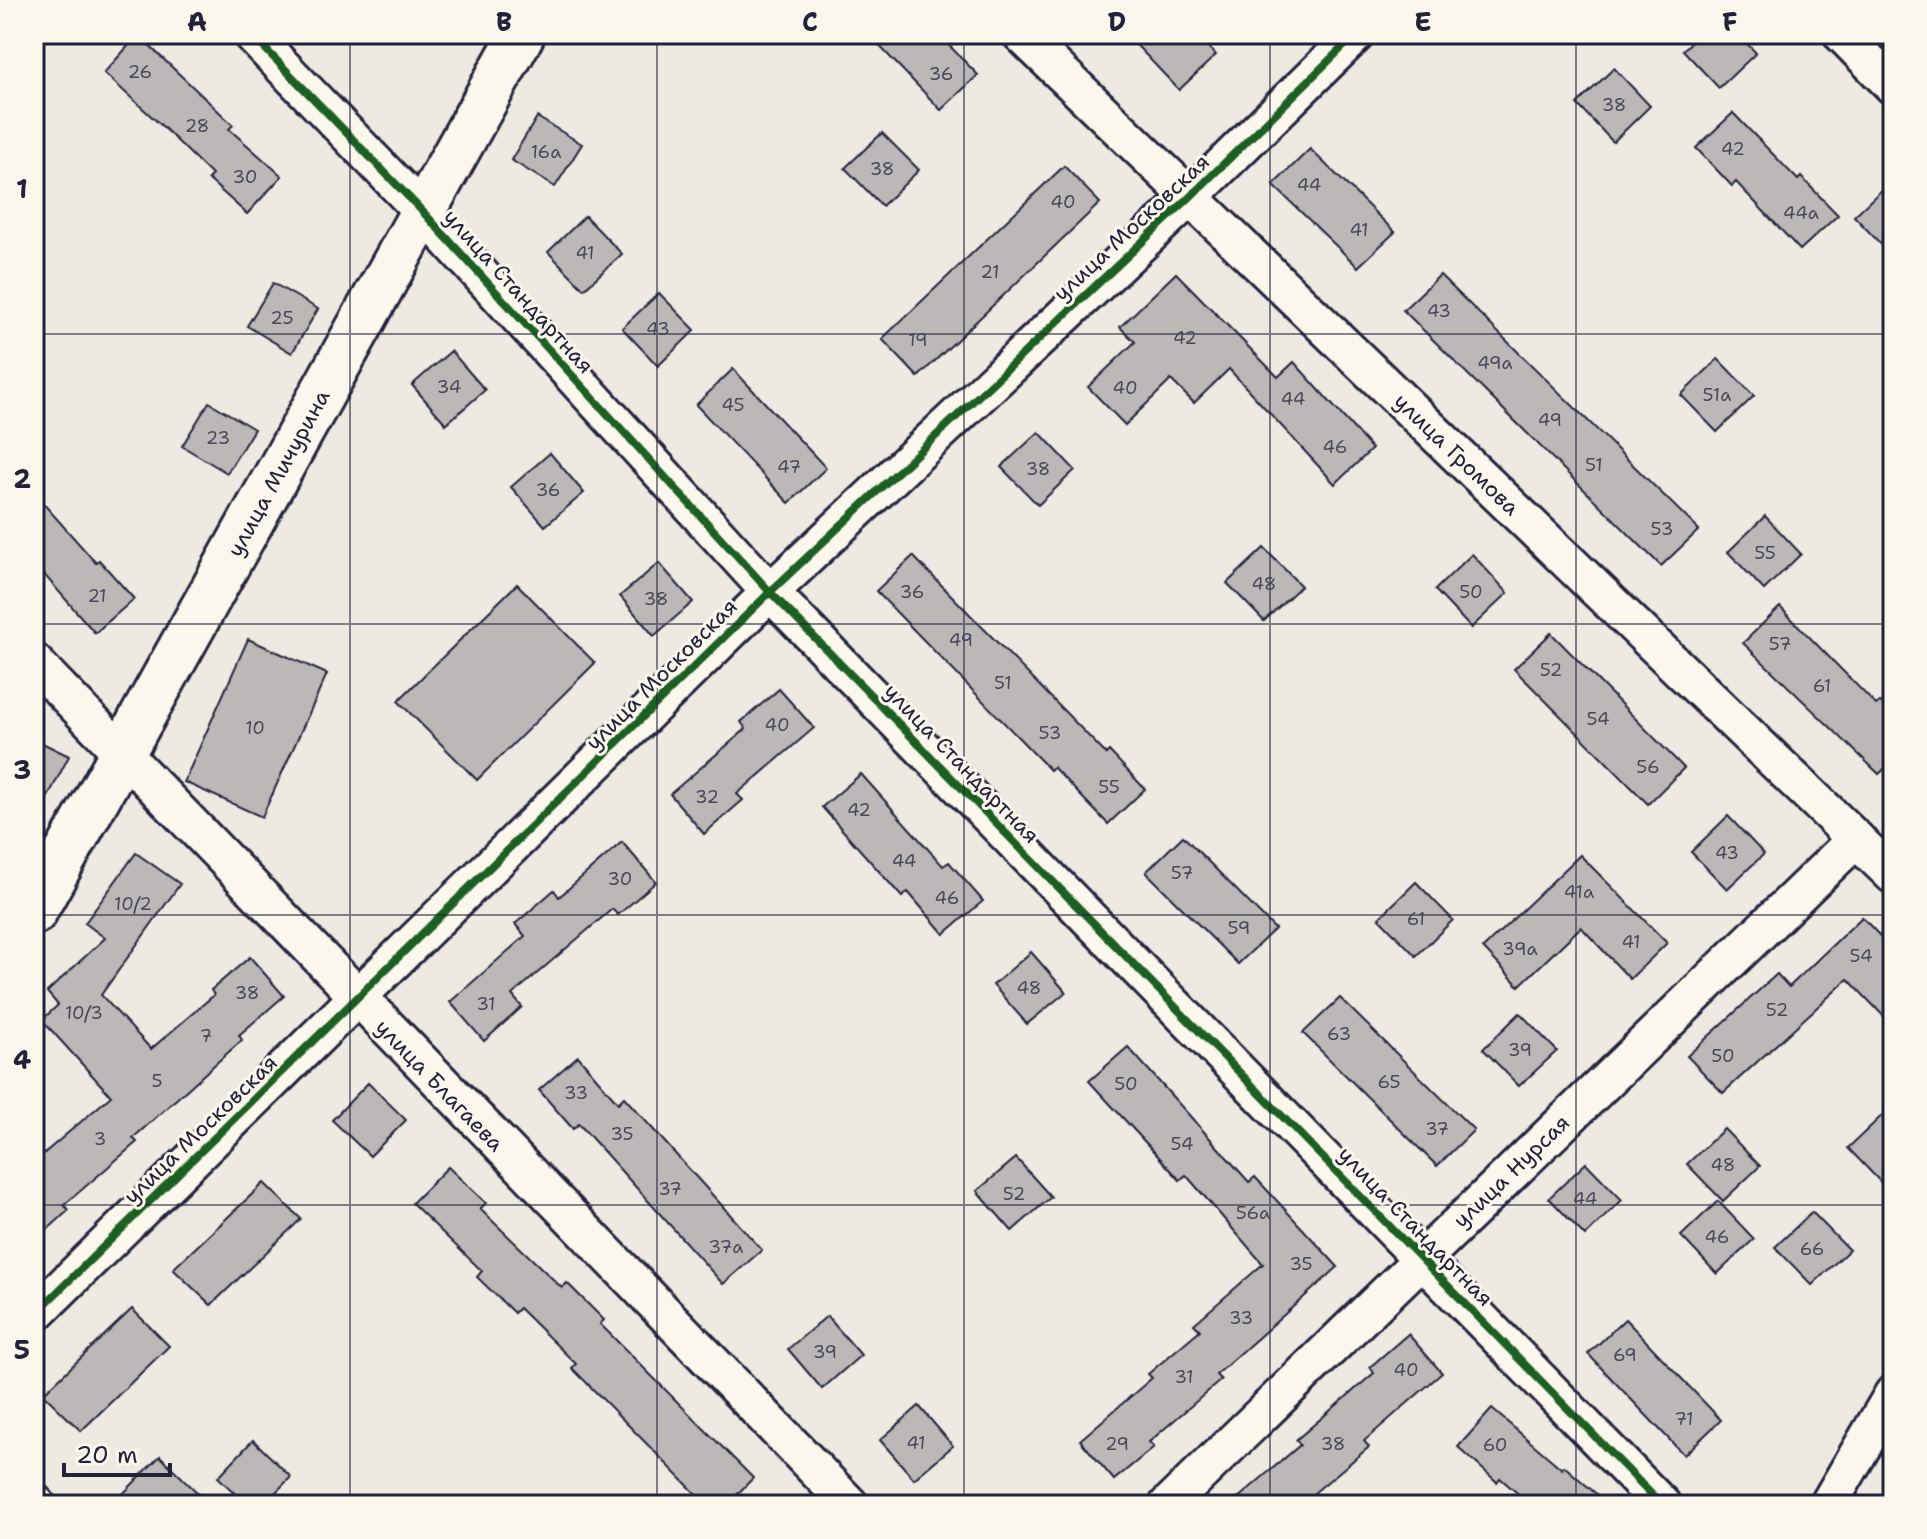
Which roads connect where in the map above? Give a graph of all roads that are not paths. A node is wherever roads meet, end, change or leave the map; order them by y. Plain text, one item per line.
1 (251, 34) edge
2 (522, 34) edge
3 (1021, 34) edge
4 (1356, 34) edge
5 (1842, 34) edge
6 (1893, 86) edge
7 (1190, 197) junction
8 (424, 213) junction
9 (770, 592) junction
10 (34, 662) edge
11 (122, 752) junction
12 (1856, 839) junction
13 (1893, 875) edge
14 (34, 912) edge
15 (358, 1000) junction
16 (1422, 1258) junction
17 (34, 1315) edge
18 (1893, 1394) edge
19 (850, 1505) edge
20 (1168, 1505) edge
21 (1662, 1505) edge
22 (1828, 1505) edge

1 - 8 street, улица Стандартная
2 - 8 main road, улица Мичурина
3 - 7 street, улица Громова
4 - 7 street, улица Московская
5 - 6 street
7 - 9 street, улица Московская
7 - 12 street, улица Громова
8 - 9 street, улица Стандартная
8 - 11 main road, улица Мичурина
9 - 15 street, улица Московская
9 - 16 street, улица Стандартная
10 - 11 street, улица Благаева
11 - 14 main road, улица Мичурина
11 - 15 street, улица Благаева
12 - 13 street, улица Громова
12 - 16 street, улица Нурсая
15 - 17 street, улица Московская
15 - 19 street, улица Благаева
16 - 20 street, улица Нурсая
16 - 21 street, улица Стандартная
18 - 22 street

